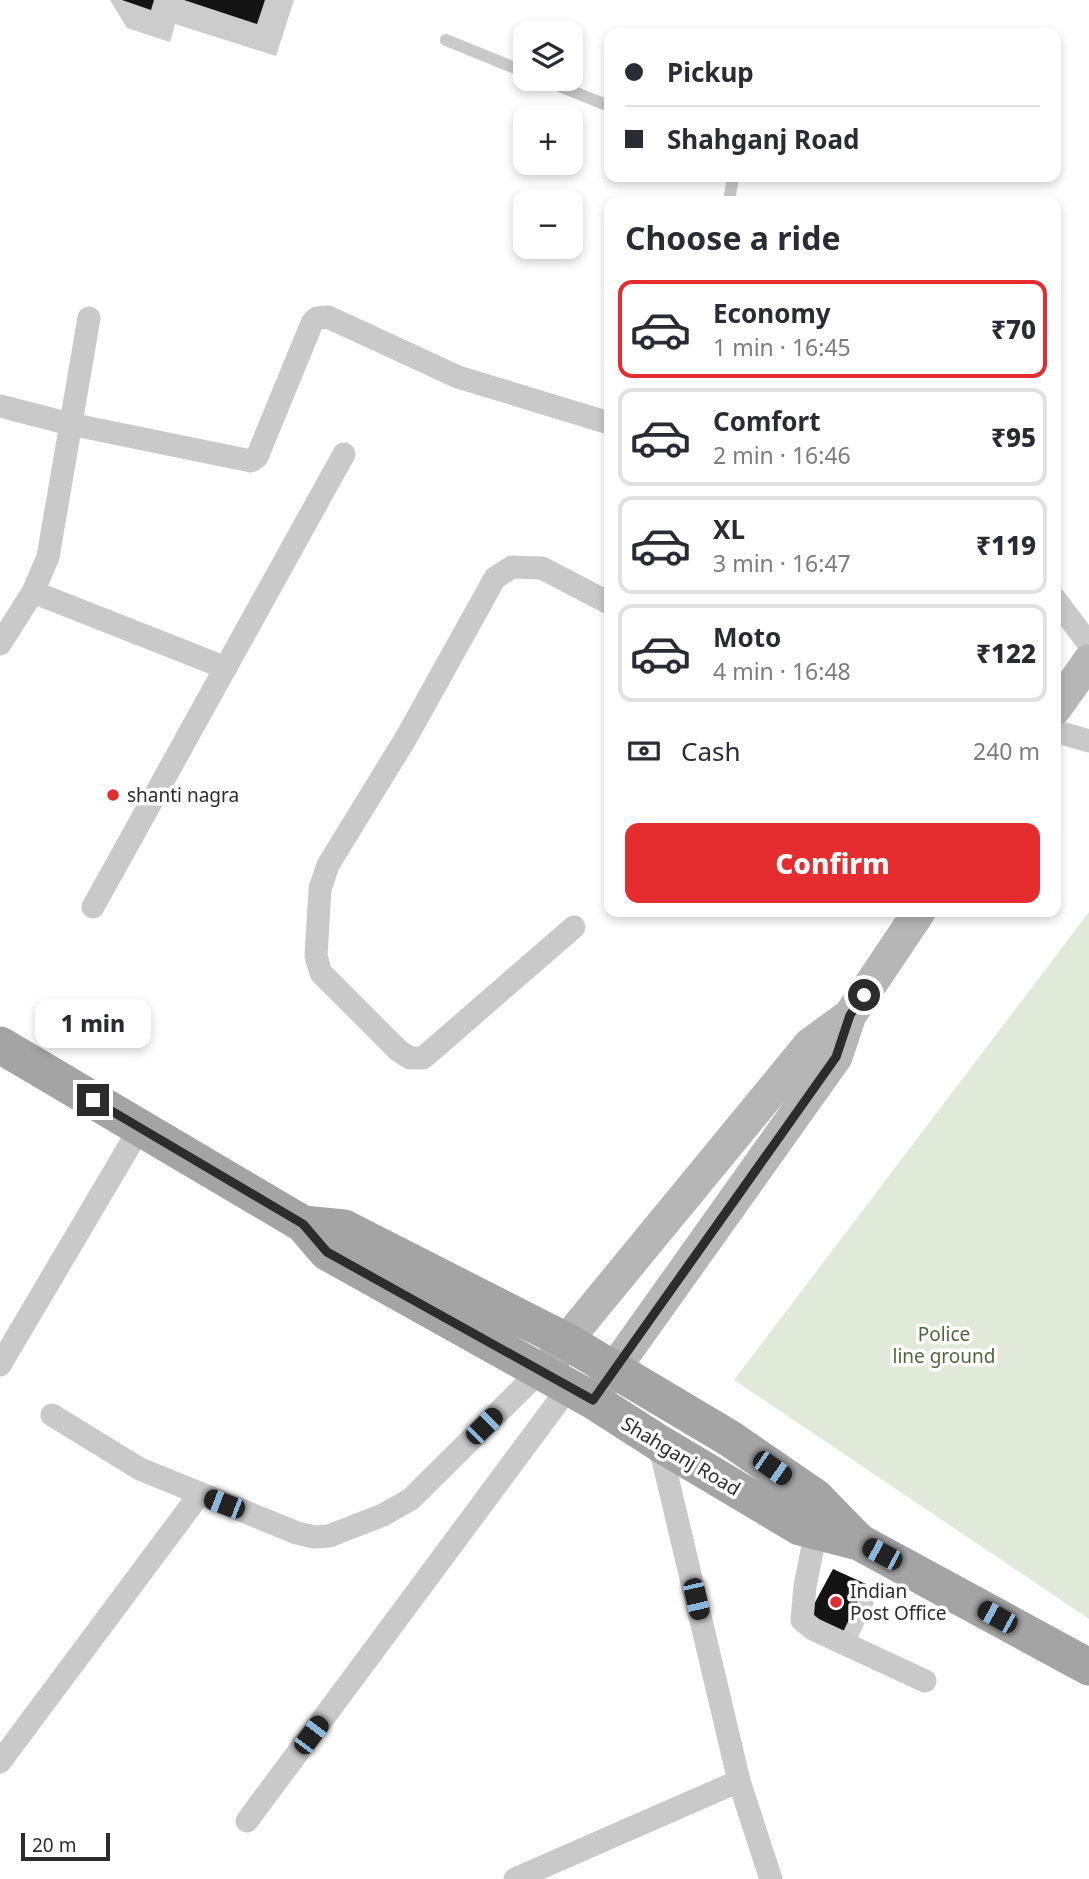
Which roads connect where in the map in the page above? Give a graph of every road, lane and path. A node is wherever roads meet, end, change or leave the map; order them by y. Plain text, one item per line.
1 (446, 40) dead end
2 (513, 67) edge
3 (572, 91) edge
4 (604, 104) edge
5 (89, 318) dead end
6 (0, 406) edge
7 (604, 421) edge
8 (70, 424) junction
9 (344, 454) dead end
10 (33, 592) junction
11 (604, 600) edge
12 (1061, 607) edge
13 (0, 644) edge
14 (1089, 644) edge
15 (1089, 660) edge
16 (226, 668) junction
17 (1061, 700) edge
18 (1061, 733) edge
19 (1089, 741) edge
20 (93, 906) dead end
21 (916, 917) edge
22 (574, 927) dead end
23 (850, 1015) junction
24 (0, 1045) edge
25 (140, 1128) junction
26 (303, 1224) junction
27 (566, 1341) junction
28 (0, 1365) edge
29 (614, 1368) junction
30 (561, 1383) junction
31 (52, 1415) dead end
32 (659, 1443) junction
33 (199, 1495) junction
34 (816, 1531) junction
35 (859, 1542) junction
36 (1089, 1667) edge
37 (925, 1681) dead end
38 (0, 1762) edge
39 (739, 1781) junction
40 (247, 1821) dead end
41 (515, 1879) edge
42 (771, 1879) edge

1 - 2 lane
3 - 4 lane
5 - 8 street
6 - 8 street
7 - 8 street
8 - 10 street
9 - 16 street
10 - 13 street
10 - 16 street
11 - 22 street
12 - 14 street
15 - 17 main road
16 - 20 street
18 - 19 street
21 - 23 main road
23 - 27 main road
23 - 29 main road
24 - 25 main road, Shahganj Road
25 - 26 main road, Shahganj Road
25 - 28 street
26 - 27 main road
26 - 30 main road, Shahganj Road
27 - 29 main road
27 - 30 main road
29 - 30 main road
29 - 35 main road
30 - 32 main road, Shahganj Road
30 - 33 street
30 - 40 street
31 - 33 street
32 - 34 main road, Shahganj Road
32 - 39 street
33 - 38 street
34 - 35 main road, Shahganj Road
34 - 37 street
35 - 36 main road, Shahganj Road
39 - 41 street
39 - 42 street

